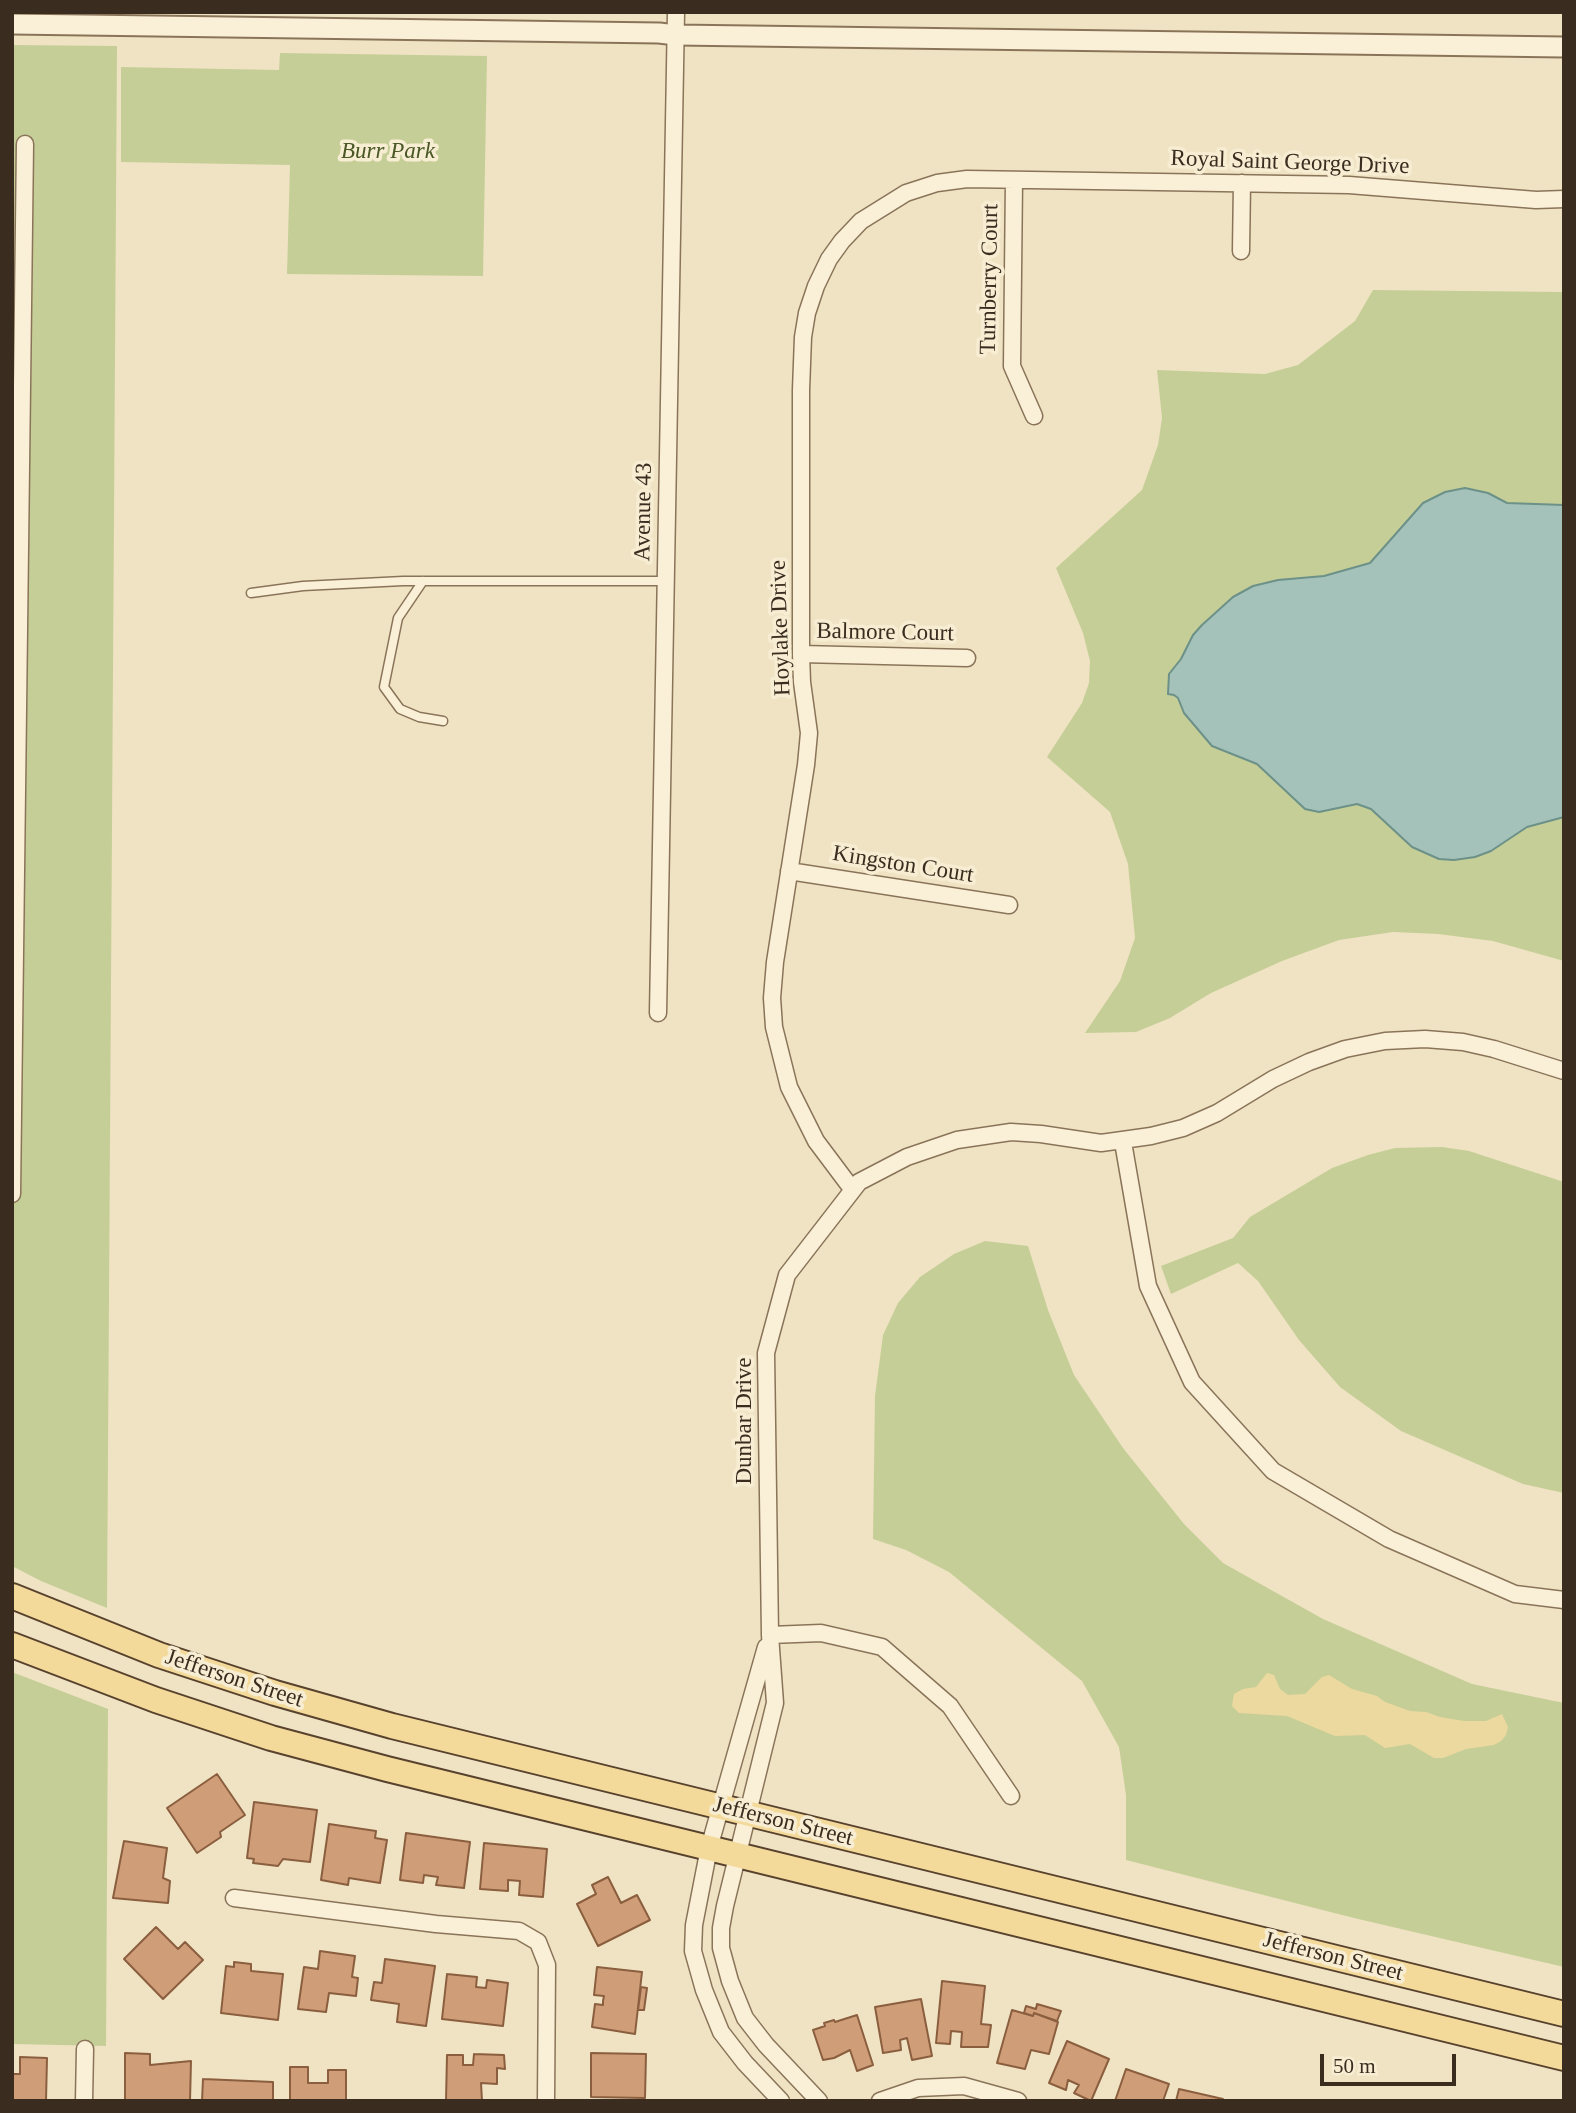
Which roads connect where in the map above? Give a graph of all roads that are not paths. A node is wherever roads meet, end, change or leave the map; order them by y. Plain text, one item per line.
1 (676, 12) edge
2 (12, 24) edge
3 (676, 35) junction
4 (1564, 47) edge
5 (25, 144) dead end
6 (1014, 180) junction
7 (1242, 183) junction
8 (1564, 199) edge
9 (1241, 251) dead end
10 (1034, 416) dead end
11 (423, 581) junction
12 (666, 581) junction
13 (251, 593) dead end
14 (801, 654) junction
15 (967, 658) dead end
16 (443, 721) dead end
17 (15, 830) edge
18 (789, 871) junction
19 (1009, 905) dead end
20 (658, 1013) dead end
21 (12, 1048) edge
22 (1564, 1071) edge
23 (1123, 1142) junction
24 (852, 1189) junction
25 (12, 1194) edge
26 (12, 1596) edge
27 (1564, 1600) edge
28 (770, 1635) junction
29 (12, 1645) edge
30 (1011, 1796) dead end
31 (716, 1827) junction
32 (743, 1834) junction
33 (234, 1898) dead end
34 (1564, 2014) edge
35 (85, 2049) dead end
36 (1564, 2058) edge
37 (83, 2101) edge
38 (546, 2101) edge
39 (781, 2101) edge
40 (820, 2101) edge
41 (880, 2101) edge
42 (1018, 2101) edge

1 - 3 street, Avenue 43
2 - 3 street
3 - 4 street
3 - 12 street, Avenue 43
5 - 17 street
6 - 7 street, Royal Saint George Drive
6 - 10 street, Turnberry Court
6 - 14 street, Hoylake Drive
7 - 8 street, Royal Saint George Drive
7 - 9 street
11 - 12 lane
11 - 13 lane
11 - 16 lane
12 - 20 street, Avenue 43
14 - 15 street, Balmore Court
14 - 18 street, Hoylake Drive
17 - 21 street
18 - 19 street, Kingston Court
18 - 24 street, Hoylake Drive
21 - 25 street
22 - 23 street, Dunbar Drive
23 - 24 street, Dunbar Drive
23 - 27 street
24 - 28 street, Dunbar Drive
26 - 31 main road, Jefferson Street
28 - 30 street
28 - 31 street, Dunbar Drive
28 - 32 street, Dunbar Drive
29 - 31 main road, Jefferson Street
31 - 32 main road, Jefferson Street
31 - 32 main road, Jefferson Street
31 - 39 street, Dunbar Drive
32 - 34 main road, Jefferson Street
32 - 36 main road, Jefferson Street
32 - 40 street, Dunbar Drive
33 - 38 street
35 - 37 street
41 - 42 street

